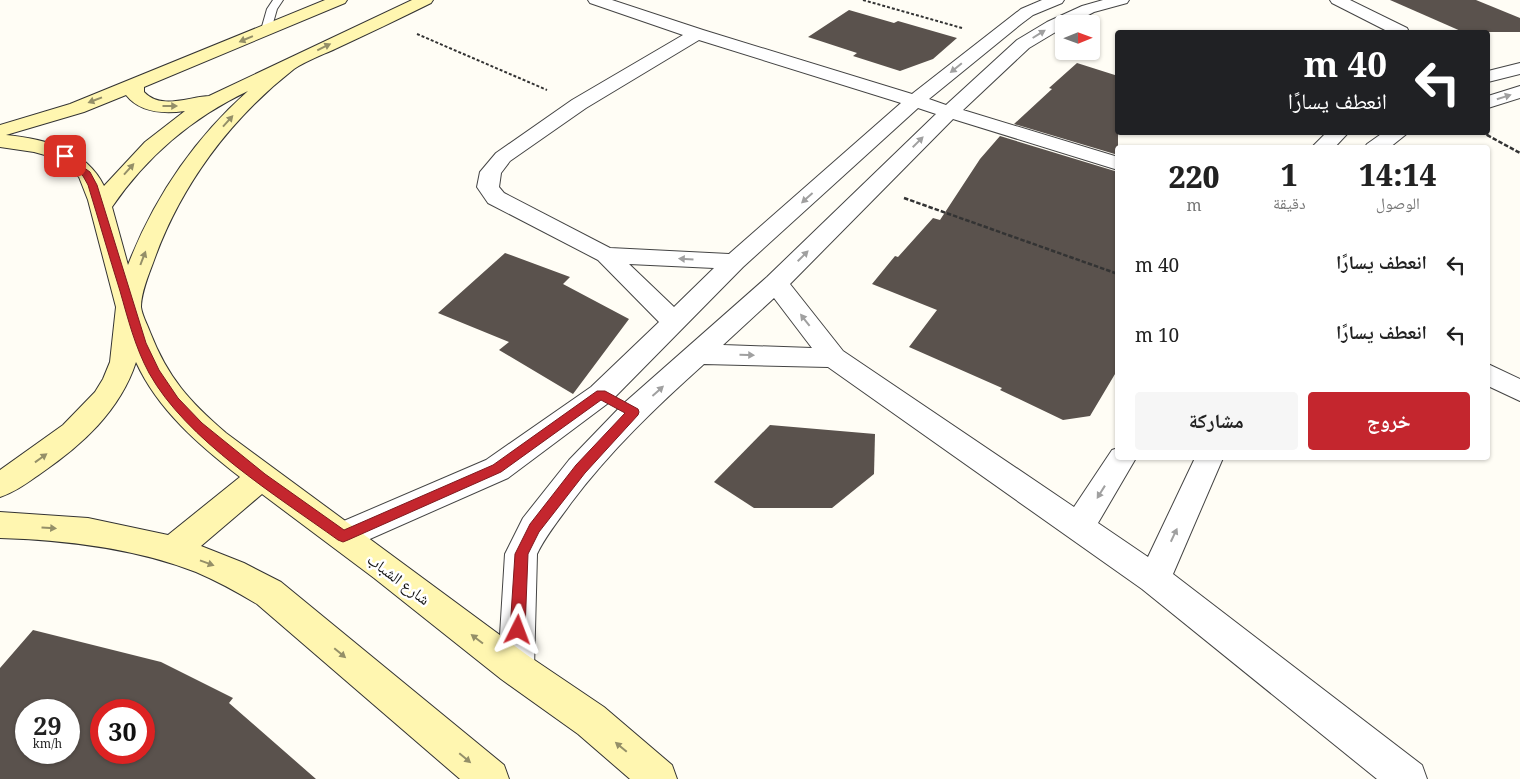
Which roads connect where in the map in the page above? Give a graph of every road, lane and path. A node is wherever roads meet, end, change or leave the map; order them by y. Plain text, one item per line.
1 (278, 0) edge
2 (339, 0) edge
3 (425, 0) edge
4 (596, 0) edge
5 (863, 0) edge
6 (1012, 0) edge
7 (1056, 0) edge
8 (1120, 0) edge
9 (1338, 0) edge
10 (1027, 12) junction
11 (381, 19) junction
12 (266, 30) junction
13 (1397, 30) edge
14 (697, 34) junction
15 (994, 37) junction
16 (1490, 59) edge
17 (292, 62) junction
18 (1520, 67) edge
19 (1490, 76) edge
20 (135, 85) junction
21 (1520, 92) edge
22 (218, 98) junction
23 (915, 101) junction
24 (1490, 101) edge
25 (580, 104) junction
26 (949, 112) junction
27 (0, 131) edge
28 (1336, 135) edge
29 (1394, 135) edge
30 (1487, 135) edge
31 (0, 141) edge
32 (1324, 145) edge
33 (1379, 145) edge
34 (1520, 153) edge
35 (1115, 163) edge
36 (872, 187) junction
37 (100, 208) junction
38 (606, 255) junction
39 (735, 262) junction
40 (1115, 273) edge
41 (776, 283) junction
42 (129, 304) junction
43 (675, 323) junction
44 (699, 354) junction
45 (834, 358) junction
46 (1490, 375) edge
47 (1520, 391) edge
48 (601, 394) junction
49 (634, 412) junction
50 (1121, 460) edge
51 (1208, 460) edge
52 (260, 478) junction
53 (0, 485) edge
54 (0, 525) edge
55 (1079, 526) junction
56 (343, 536) junction
57 (172, 551) junction
58 (1154, 579) junction
59 (516, 668) junction
60 (490, 779) edge
61 (658, 779) edge
62 (1408, 779) edge

1 - 12 lane
2 - 12 street
3 - 11 street
4 - 14 street
5 - 15 path
6 - 10 street
7 - 10 street
26 -> 8 street
9 - 13 street
10 - 15 street
17 -> 11 street
11 - 25 path
12 -> 20 street
14 - 23 street
14 - 25 street
15 -> 23 street
16 - 18 street
17 - 22 street
42 -> 17 street
18 - 19 street
20 -> 22 street
20 -> 27 street
24 -> 21 street
37 -> 22 street
23 - 26 street
23 -> 39 street
25 - 38 street
26 - 35 street
36 -> 26 street
28 - 32 street
29 - 33 street
30 - 34 path
31 - 37 street, شارع الشباب
36 - 40 path
41 -> 36 street
37 - 42 street, شارع الشباب
39 -> 38 street
38 - 43 street
39 - 43 street
41 - 44 street
45 -> 41 street
42 - 52 street, شارع الشباب
53 -> 42 street
43 - 48 street
44 -> 45 street
49 -> 44 street
45 - 55 street
46 - 47 street
48 - 49 street
48 - 56 street
49 - 59 street
50 -> 55 street
58 -> 51 street
52 - 56 street, شارع الشباب
52 - 57 street
54 -> 57 street
55 - 58 street
59 -> 56 street, شارع الشباب
57 -> 60 street
58 - 62 street
61 -> 59 street, شارع الشباب

